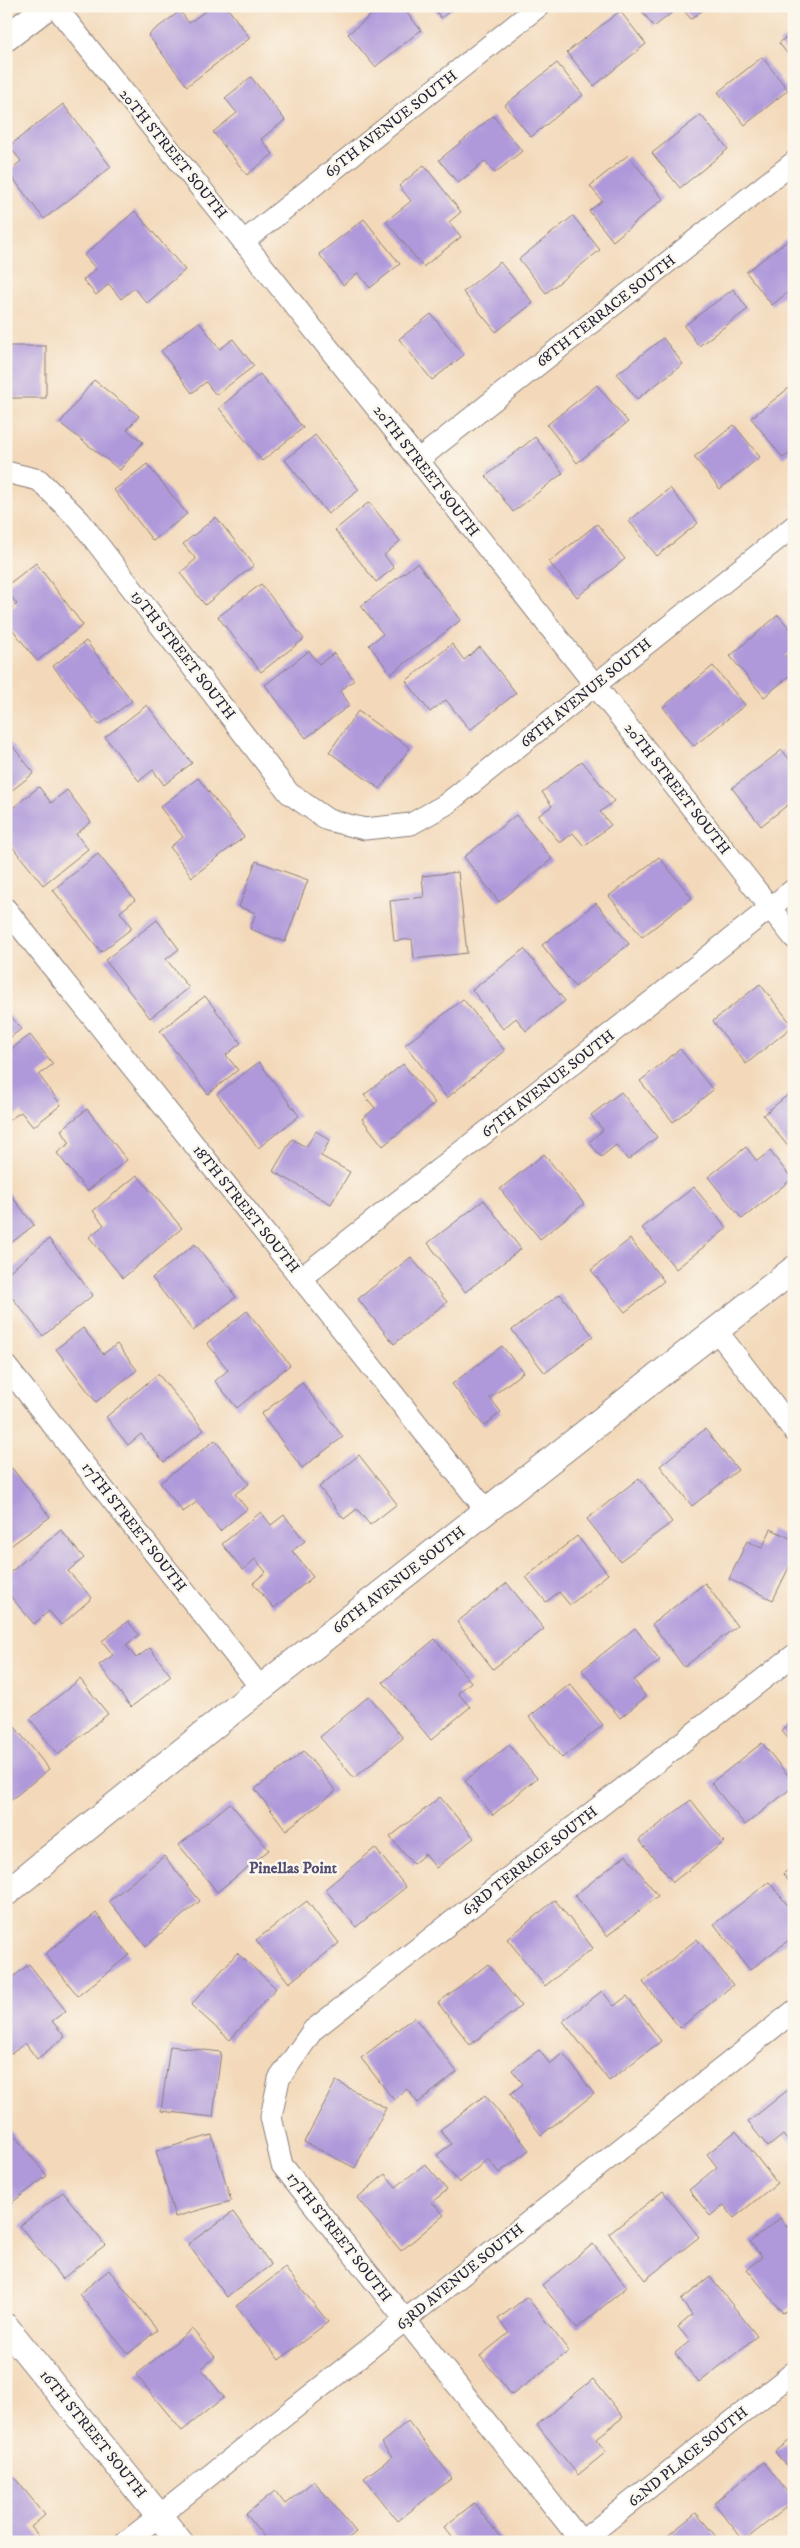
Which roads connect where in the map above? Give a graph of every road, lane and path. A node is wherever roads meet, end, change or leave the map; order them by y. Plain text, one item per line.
1 (48, 6) edge
2 (55, 6) edge
3 (539, 6) edge
4 (6, 38) edge
5 (794, 162) edge
6 (242, 242) junction
7 (418, 460) junction
8 (6, 472) edge
9 (794, 526) edge
10 (595, 686) junction
11 (365, 829) joint
12 (794, 889) edge
13 (770, 908) junction
14 (6, 909) edge
15 (794, 938) edge
16 (794, 1269) edge
17 (301, 1278) junction
18 (717, 1331) junction
19 (6, 1366) edge
20 (794, 1431) edge
21 (486, 1510) junction
22 (794, 1655) edge
23 (261, 1688) junction
24 (6, 1893) edge
25 (794, 2011) edge
26 (279, 2079) joint
27 (405, 2322) junction
28 (6, 2327) edge
29 (794, 2372) edge
30 (159, 2515) junction
31 (126, 2542) edge
32 (180, 2542) edge
33 (582, 2542) edge

1 - 4 street
2 - 6 street, 20TH STREET SOUTH
3 - 6 street, 69TH AVENUE SOUTH
5 - 7 street, 68TH TERRACE SOUTH
6 - 7 street, 20TH STREET SOUTH
7 - 10 street, 20TH STREET SOUTH
8 - 11 street, 19TH STREET SOUTH
9 - 10 street, 68TH AVENUE SOUTH
10 - 11 street, 68TH AVENUE SOUTH
10 - 13 street, 20TH STREET SOUTH
12 - 13 street, 67TH AVENUE SOUTH
13 - 15 street, 20TH STREET SOUTH
13 - 17 street, 67TH AVENUE SOUTH
14 - 17 street, 18TH STREET SOUTH
16 - 18 street, 66TH AVENUE SOUTH
17 - 21 street, 18TH STREET SOUTH
18 - 20 street
18 - 21 street, 66TH AVENUE SOUTH
19 - 23 street, 17TH STREET SOUTH
21 - 23 street, 66TH AVENUE SOUTH
22 - 26 street, 63RD TERRACE SOUTH
23 - 24 street, 66TH AVENUE SOUTH
25 - 27 street, 63RD AVENUE SOUTH
26 - 27 street, 17TH STREET SOUTH
27 - 30 street, 63RD AVENUE SOUTH
27 - 33 street, 17TH STREET SOUTH
28 - 30 street, 16TH STREET SOUTH
29 - 33 street, 62ND PLACE SOUTH
30 - 31 street, 63RD AVENUE SOUTH
30 - 32 street, 16TH STREET SOUTH

